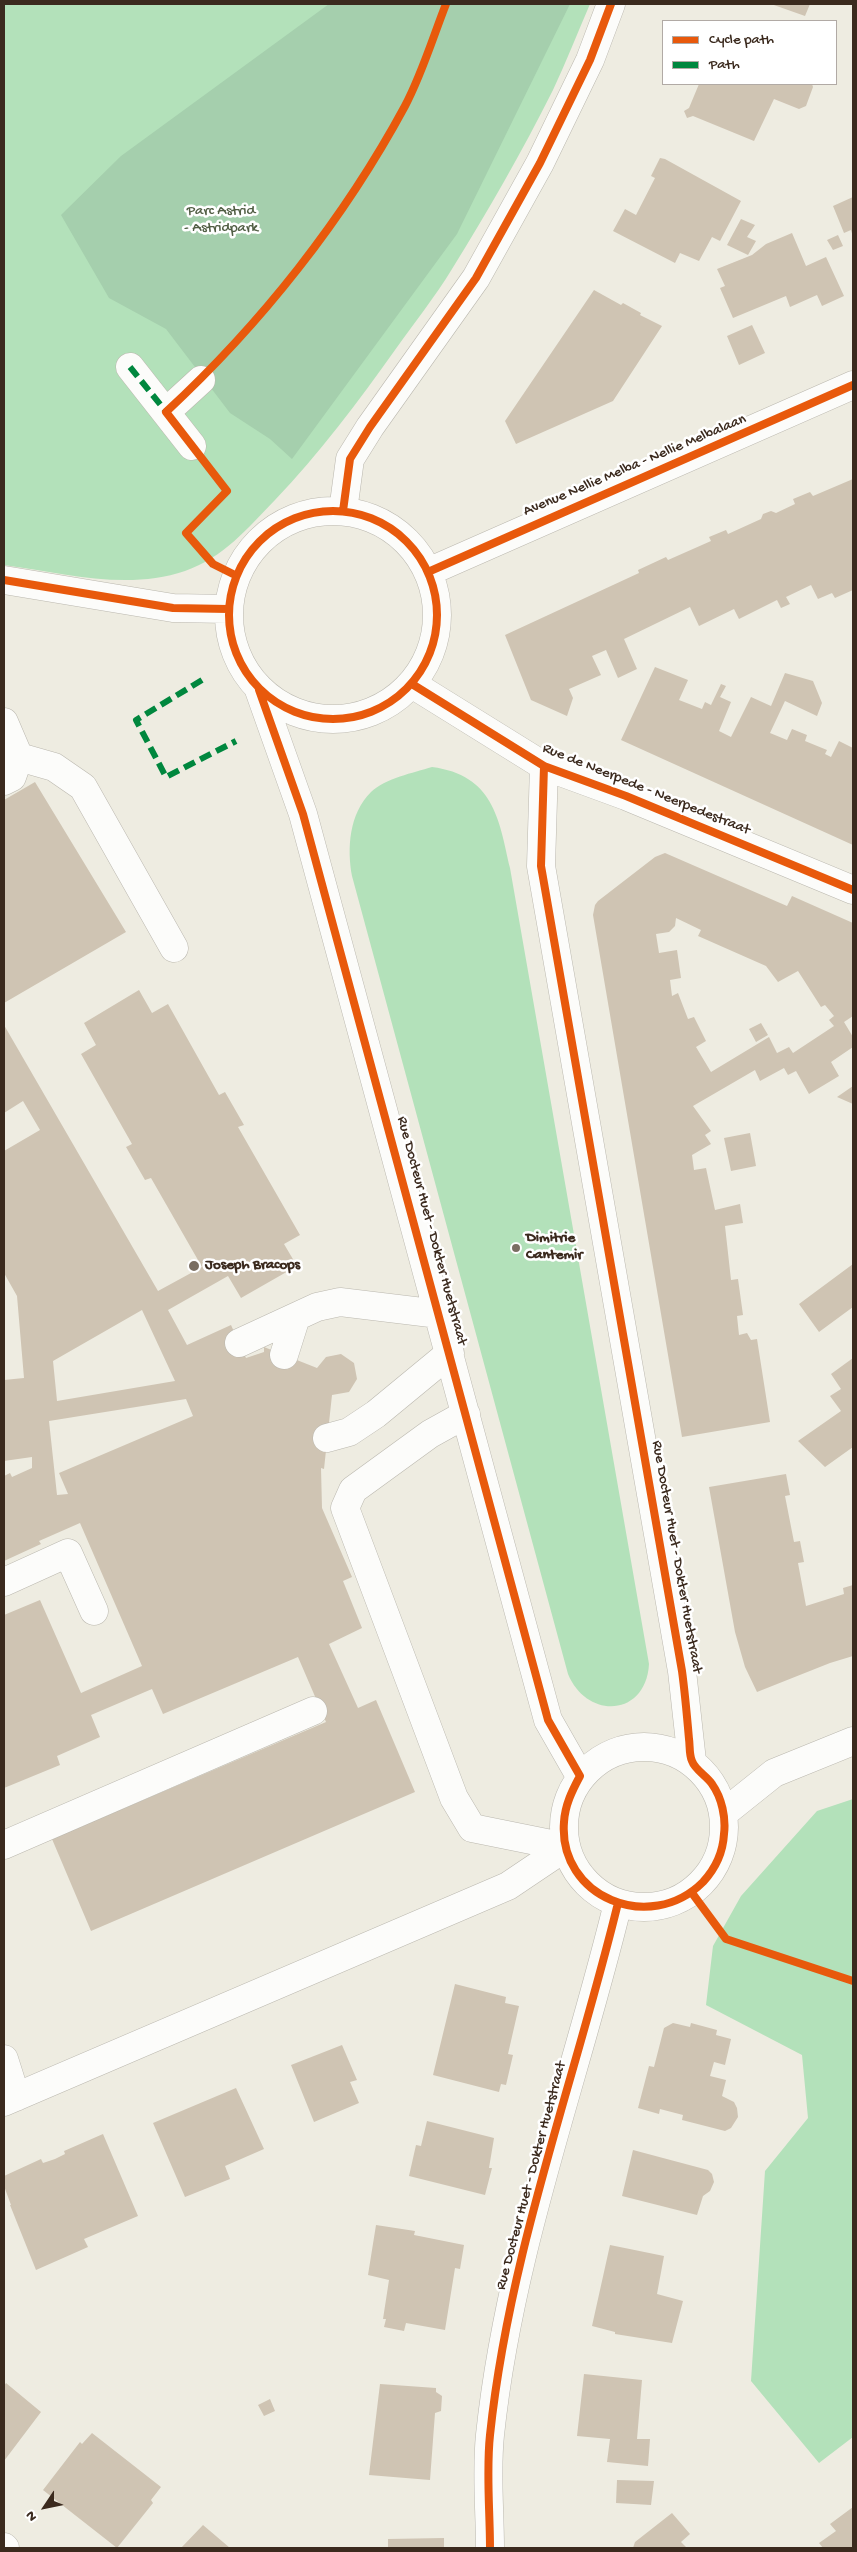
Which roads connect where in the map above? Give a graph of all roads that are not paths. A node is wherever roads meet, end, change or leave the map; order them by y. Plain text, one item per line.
1 (611, 4) edge
2 (130, 367) dead end
3 (201, 380) dead end
4 (853, 385) edge
5 (166, 412) junction
6 (192, 446) dead end
7 (343, 511) junction
8 (428, 572) junction
9 (7, 575) edge
10 (228, 609) junction
11 (412, 684) junction
12 (259, 690) junction
13 (4, 722) edge
14 (19, 757) junction
15 (544, 766) junction
16 (4, 781) edge
17 (853, 890) edge
18 (174, 948) dead end
19 (439, 1314) junction
20 (296, 1317) junction
21 (239, 1343) dead end
22 (450, 1353) junction
23 (284, 1354) dead end
24 (466, 1414) junction
25 (328, 1438) dead end
26 (4, 1582) edge
27 (94, 1611) dead end
28 (313, 1711) dead end
29 (853, 1741) edge
30 (692, 1761) junction
31 (580, 1776) junction
32 (724, 1813) junction
33 (4, 1845) edge
34 (566, 1847) junction
35 (618, 1903) junction
36 (4, 2059) edge
37 (10, 2099) edge
38 (490, 2548) edge

1 - 7 street
2 - 5 street
3 - 5 street
4 - 8 street, Avenue Nellie Melba - Nellie Melbalaan
5 - 6 street
7 - 8 street
7 - 10 street
8 - 11 street
9 - 10 street
10 - 12 street
11 - 12 street
11 - 15 street, Rue de Neerpede - Neerpedestraat
12 - 19 street, Rue Docteur Huet - Dokter Huetstraat
13 - 14 street
14 - 16 street
14 - 18 street
15 - 17 street, Rue de Neerpede - Neerpedestraat
15 - 30 street, Rue Docteur Huet - Dokter Huetstraat
19 - 20 street
19 - 22 street, Rue Docteur Huet - Dokter Huetstraat
20 - 21 street
20 - 23 street
22 - 24 street, Rue Docteur Huet - Dokter Huetstraat
22 - 25 street
24 - 31 street, Rue Docteur Huet - Dokter Huetstraat
24 - 34 street
26 - 27 street
28 - 33 street
29 - 32 street
30 - 31 street
30 - 32 street
31 - 34 street
32 - 35 street
34 - 35 street
34 - 37 street
35 - 38 street, Rue Docteur Huet - Dokter Huetstraat
36 - 37 street

